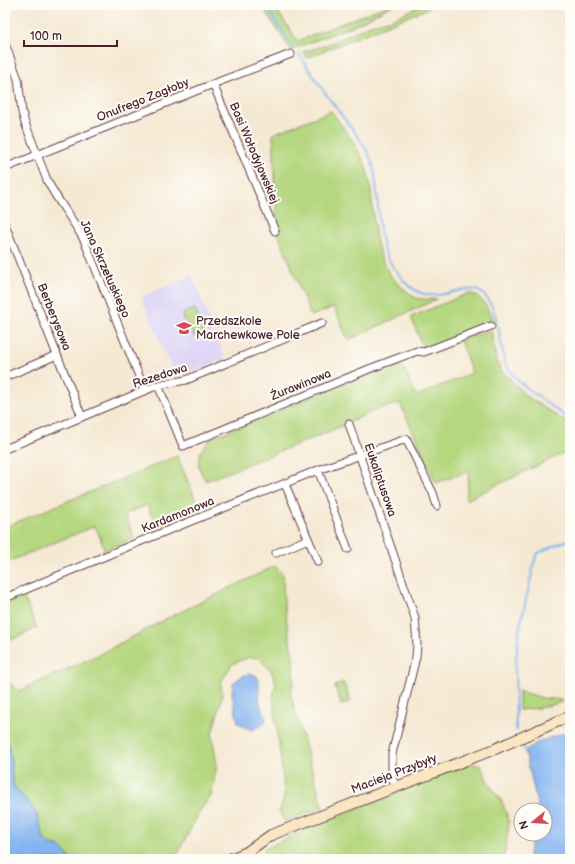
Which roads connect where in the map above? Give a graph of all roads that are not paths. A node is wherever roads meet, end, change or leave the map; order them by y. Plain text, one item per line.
1 (5, 44) edge
2 (291, 54) dead end
3 (213, 84) junction
4 (38, 155) junction
5 (5, 168) edge
6 (5, 225) edge
7 (275, 231) dead end
8 (322, 323) dead end
9 (491, 326) dead end
10 (58, 355) junction
11 (5, 377) edge
12 (158, 386) junction
13 (145, 391) junction
14 (82, 417) junction
15 (349, 424) dead end
16 (5, 449) edge
17 (360, 455) junction
18 (318, 470) junction
19 (285, 484) junction
20 (437, 506) dead end
21 (308, 539) junction
22 (348, 549) dead end
23 (276, 553) dead end
24 (318, 562) dead end
25 (5, 598) edge
26 (570, 716) edge
27 (396, 787) junction
28 (230, 859) edge

1 - 4 street, Jana Skrzetuskiego
2 - 3 street, Onufrego Zagłoby
3 - 4 street, Onufrego Zagłoby
3 - 7 street, Basi Wołodyjowskiej
4 - 5 street, Onufrego Zagłoby
4 - 13 street, Jana Skrzetuskiego
6 - 10 street, Berberysowa
8 - 12 street, Rezedowa
9 - 12 street, Żurawinowa
10 - 11 street
10 - 14 street, Berberysowa
12 - 13 street, Rezedowa
13 - 14 street, Rezedowa
14 - 16 street, Rezedowa
15 - 17 street, Eukaliptusowa
17 - 18 street, Kardamonowa
17 - 20 street, Kardamonowa
17 - 27 street, Eukaliptusowa
18 - 19 street, Kardamonowa
18 - 22 street
19 - 21 street
19 - 25 street, Kardamonowa
21 - 23 street
21 - 24 street
26 - 27 street, Macieja Przybyły
27 - 28 street, Macieja Przybyły

